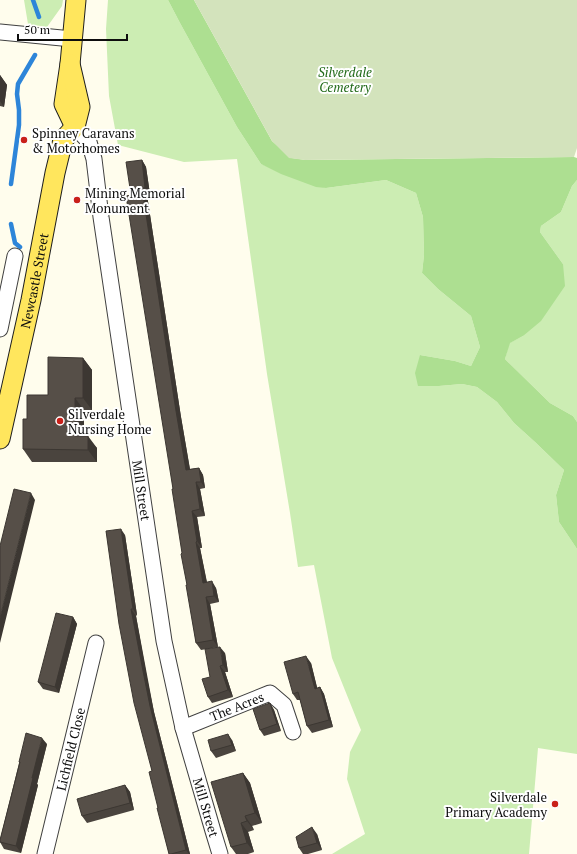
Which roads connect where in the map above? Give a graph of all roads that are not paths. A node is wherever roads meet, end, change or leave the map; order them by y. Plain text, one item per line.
1 (76, 0) edge
2 (0, 32) edge
3 (72, 39) junction
4 (75, 127) junction
5 (15, 256) dead end
6 (4, 294) edge
7 (31, 300) junction
8 (0, 329) edge
9 (0, 439) edge
10 (96, 643) dead end
11 (183, 728) junction
12 (293, 732) dead end
13 (45, 854) edge
14 (220, 854) edge

1 - 3 main road
2 - 3 street
3 - 4 main road
4 - 7 main road, Newcastle Street
4 - 11 street, Mill Street
5 - 6 street, Newcastle Street
6 - 7 street
6 - 8 street, Newcastle Street
7 - 9 main road, Newcastle Street
10 - 13 street, Lichfield Close
11 - 12 street, The Acres
11 - 14 street, Mill Street

